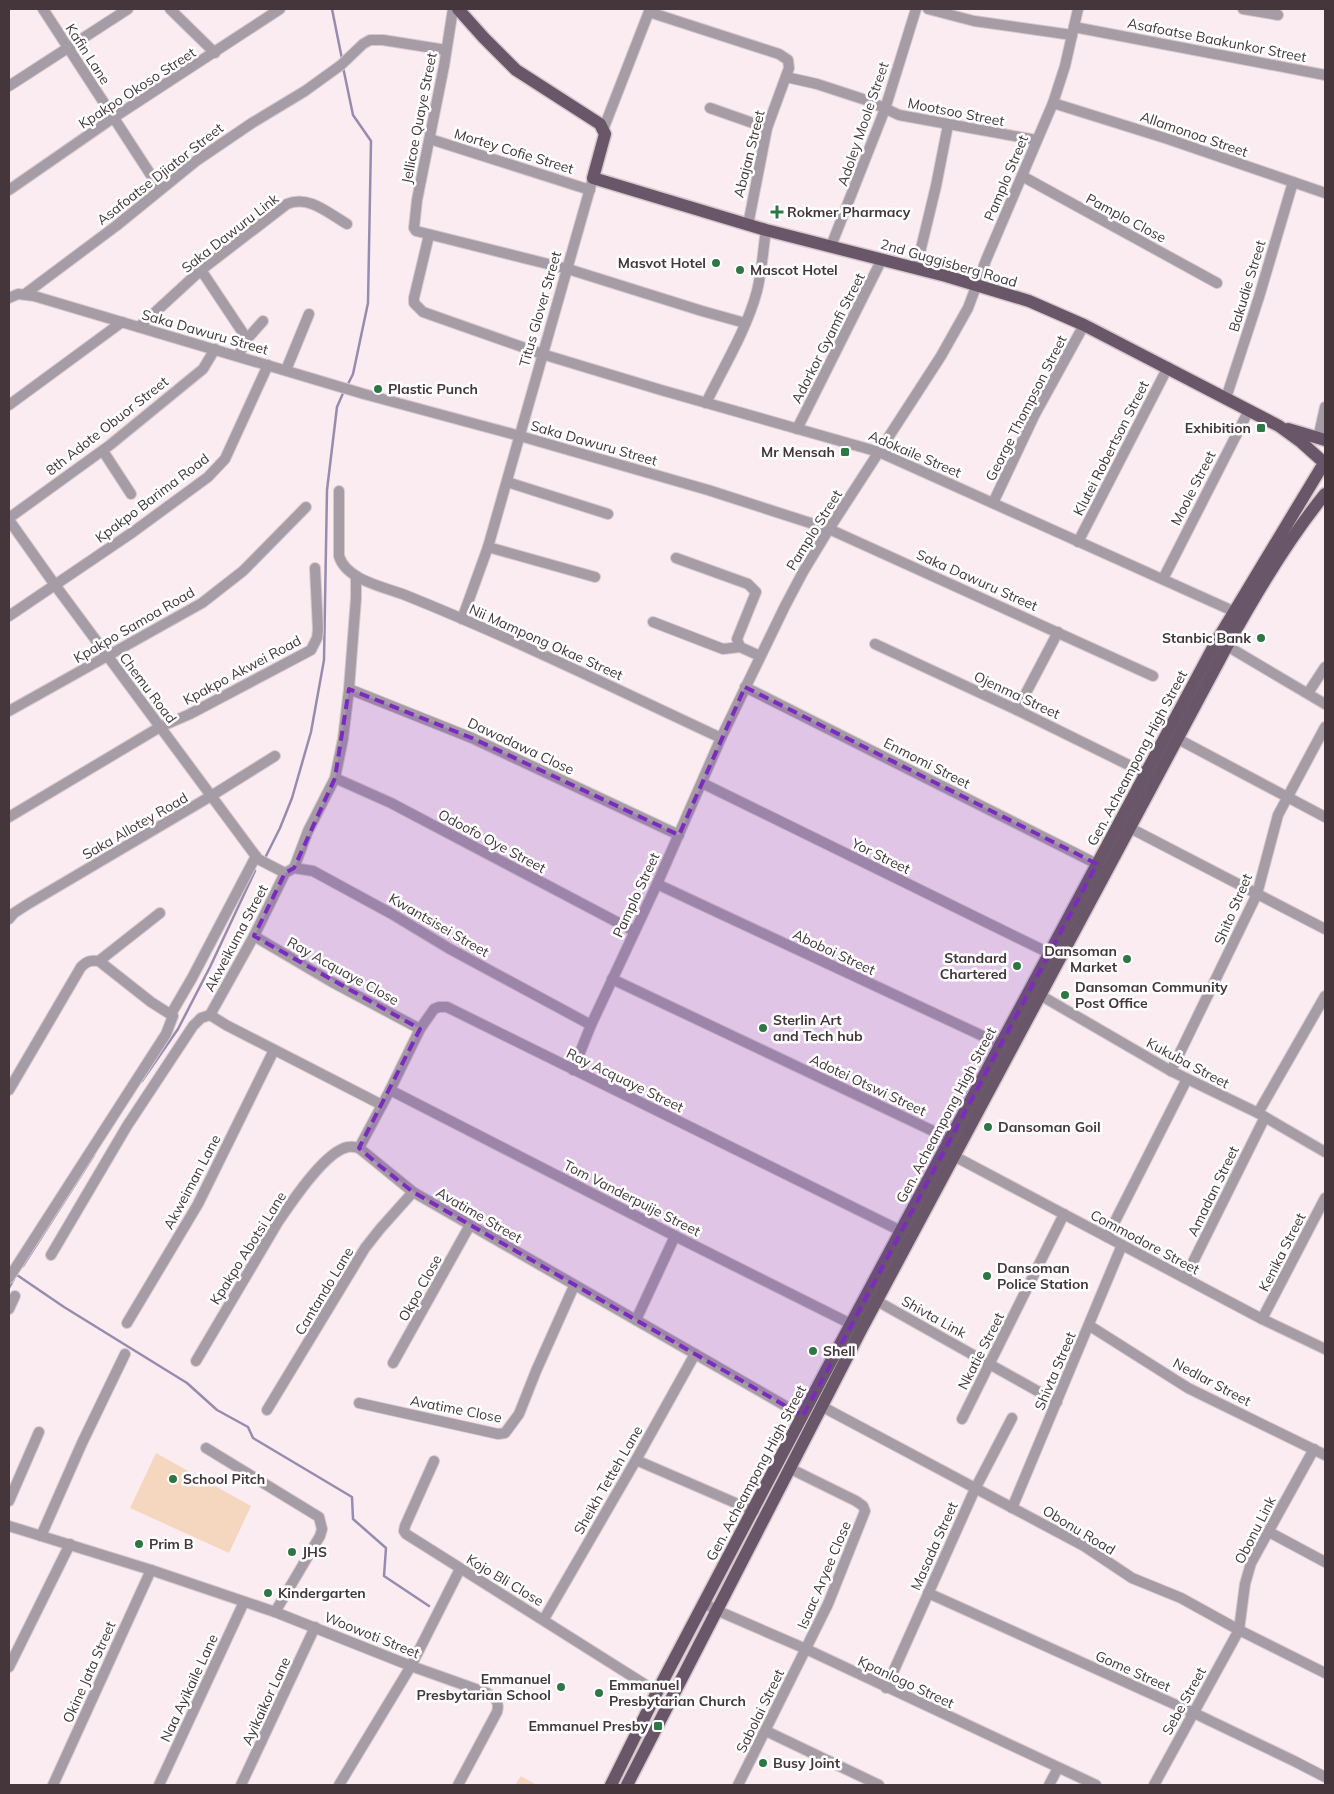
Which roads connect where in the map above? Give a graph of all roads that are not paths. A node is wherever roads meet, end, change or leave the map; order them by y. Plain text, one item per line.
1 (43, 9) edge
2 (128, 9) edge
3 (170, 9) edge
4 (280, 9) edge
5 (453, 9) edge
6 (458, 9) edge
7 (916, 9) edge
8 (928, 9) edge
9 (1078, 9) edge
10 (1243, 9) edge
11 (650, 11) edge
12 (1278, 14) dead end
13 (1073, 31) junction
14 (67, 48) junction
15 (446, 50) junction
16 (214, 53) junction
17 (1325, 75) edge
18 (786, 77) junction
19 (9, 86) edge
20 (1053, 103) junction
21 (710, 108) dead end
22 (885, 109) junction
23 (113, 118) junction
24 (948, 125) junction
25 (767, 128) junction
26 (603, 130) junction
27 (430, 139) junction
28 (1036, 140) junction
29 (1022, 176) junction
30 (1292, 182) junction
31 (591, 184) junction
32 (160, 189) junction
33 (9, 190) edge
34 (1325, 193) edge
35 (347, 224) dead end
36 (748, 224) junction
37 (766, 230) junction
38 (429, 235) junction
39 (831, 246) junction
40 (882, 259) junction
41 (568, 269) junction
42 (916, 269) junction
43 (201, 270) junction
44 (1217, 283) dead end
45 (978, 286) junction
46 (24, 294) junction
47 (9, 298) edge
48 (309, 314) dead end
49 (263, 321) dead end
50 (122, 322) junction
51 (745, 323) junction
52 (1084, 325) junction
53 (140, 327) junction
54 (247, 340) junction
55 (215, 349) junction
56 (542, 354) junction
57 (238, 356) junction
58 (268, 365) junction
59 (1168, 367) junction
60 (286, 370) junction
61 (1226, 398) junction
62 (706, 403) junction
63 (9, 405) edge
64 (1325, 407) edge
65 (1249, 410) junction
66 (1279, 426) junction
67 (797, 429) junction
68 (520, 436) junction
69 (1323, 436) edge
70 (1308, 448) junction
71 (103, 451) junction
72 (880, 452) junction
73 (1323, 462) edge
74 (507, 482) junction
75 (1312, 484) junction
76 (340, 492) dead end
77 (131, 494) dead end
78 (1325, 494) edge
79 (993, 503) junction
80 (306, 507) dead end
81 (608, 514) dead end
82 (9, 519) edge
83 (829, 529) junction
84 (1078, 542) junction
85 (488, 547) junction
86 (676, 558) dead end
87 (315, 568) dead end
88 (356, 577) junction
89 (595, 577) dead end
90 (1162, 578) junction
91 (55, 585) junction
92 (1233, 612) junction
93 (9, 616) edge
94 (462, 619) junction
95 (653, 622) dead end
96 (1058, 632) junction
97 (875, 644) dead end
98 (1227, 646) junction
99 (740, 647) junction
100 (760, 656) junction
101 (108, 657) junction
102 (1325, 667) edge
103 (1154, 676) dead end
104 (745, 687) junction
105 (349, 689) junction
106 (1308, 694) junction
107 (1325, 704) edge
108 (1017, 710) junction
109 (9, 711) edge
110 (160, 727) junction
111 (1325, 727) edge
112 (721, 738) junction
113 (1178, 738) junction
114 (275, 756) dead end
115 (1147, 774) junction
116 (335, 778) junction
117 (702, 783) junction
118 (211, 796) junction
119 (1287, 796) junction
120 (9, 817) edge
121 (1325, 817) edge
122 (1130, 828) junction
123 (679, 835) junction
124 (257, 857) junction
125 (1098, 864) junction
126 (271, 866) joint
127 (290, 870) junction
128 (657, 884) junction
129 (1257, 894) junction
130 (160, 913) dead end
131 (9, 919) edge
132 (1325, 929) edge
133 (634, 931) junction
134 (254, 936) junction
135 (1049, 953) junction
136 (102, 963) junction
137 (612, 979) junction
138 (1040, 995) junction
139 (1325, 996) edge
140 (171, 1014) junction
141 (210, 1015) junction
142 (591, 1025) junction
143 (420, 1029) junction
144 (1000, 1044) junction
145 (274, 1050) junction
146 (573, 1070) junction
147 (1171, 1071) junction
148 (1187, 1079) junction
149 (9, 1090) edge
150 (390, 1090) junction
151 (382, 1105) junction
152 (1261, 1115) junction
153 (950, 1139) junction
154 (359, 1148) junction
155 (1325, 1152) edge
156 (954, 1156) junction
157 (413, 1192) junction
158 (1325, 1198) edge
159 (1064, 1214) junction
160 (470, 1225) junction
161 (901, 1231) junction
162 (674, 1236) junction
163 (1107, 1237) junction
164 (1122, 1245) junction
165 (50, 1255) dead end
166 (9, 1278) edge
167 (1185, 1278) junction
168 (574, 1286) junction
169 (15, 1296) dead end
170 (877, 1302) junction
171 (9, 1308) edge
172 (1262, 1319) junction
173 (636, 1320) junction
174 (127, 1323) dead end
175 (1090, 1326) junction
176 (856, 1327) junction
177 (1325, 1349) edge
178 (124, 1354) dead end
179 (695, 1354) junction
180 (196, 1361) dead end
181 (393, 1363) dead end
182 (990, 1364) junction
183 (1057, 1402) junction
184 (359, 1403) dead end
185 (821, 1406) junction
186 (267, 1410) dead end
187 (803, 1416) junction
188 (1012, 1418) dead end
189 (962, 1419) dead end
190 (39, 1432) dead end
191 (206, 1448) dead end
192 (1314, 1449) junction
193 (1325, 1455) edge
194 (636, 1460) junction
195 (434, 1461) dead end
196 (789, 1468) junction
197 (975, 1489) junction
198 (9, 1501) edge
199 (1012, 1508) junction
200 (754, 1511) junction
201 (9, 1526) edge
202 (1269, 1532) junction
203 (41, 1536) junction
204 (70, 1544) junction
205 (1325, 1562) edge
206 (460, 1569) junction
207 (151, 1570) junction
208 (928, 1593) junction
209 (244, 1602) junction
210 (704, 1602) junction
211 (716, 1610) junction
212 (275, 1612) junction
213 (544, 1619) junction
214 (315, 1627) junction
215 (1239, 1630) junction
216 (806, 1650) junction
217 (411, 1666) junction
218 (9, 1667) edge
219 (1325, 1673) edge
220 (886, 1688) junction
221 (657, 1692) junction
222 (1194, 1713) junction
223 (766, 1732) junction
224 (1058, 1768) junction
225 (1325, 1778) edge
226 (53, 1785) edge
227 (159, 1785) edge
228 (241, 1785) edge
229 (339, 1785) edge
230 (458, 1785) edge
231 (611, 1785) edge
232 (626, 1785) edge
233 (738, 1785) edge
234 (878, 1785) edge
235 (1049, 1785) edge
236 (1096, 1785) edge
237 (1154, 1785) edge

1 - 14 street, Kafin Lane
2 - 14 street
3 - 16 street
4 - 16 street, Kpakpo Okoso Street
5 - 15 street, Jellicoe Quaye Street
6 - 26 main road
7 - 22 street, Adoley Moole Street
8 - 13 street, Asafoatse Baakunkor Street
9 - 13 street, Pamplo Street
10 - 12 street
11 - 18 street
11 - 26 street, Titus Glover Street
13 - 17 street, Asafoatse Baakunkor Street
13 - 20 street, Pamplo Street
14 - 19 street
14 - 23 street, Kafin Lane
15 - 27 street, Jellicoe Quaye Street
15 - 32 street, Asafoatse Djiator Street
16 - 23 street, Kpakpo Okoso Street
18 - 22 street, Mootsoo Street
18 - 25 street, Abajan Street
20 - 28 street, Pamplo Street
20 - 30 street, Allamonoa Street
21 - 25 street
22 - 24 street, Mootsoo Street
22 - 39 street, Adoley Moole Street
23 - 32 street, Kafin Lane
23 - 33 street, Kpakpo Okoso Street
24 - 28 street, Mootsoo Street
24 - 42 street
25 - 36 street, Abajan Street
26 - 31 main road, Titus Glover Street
27 - 31 street, Mortey Cofie Street
27 - 38 street, Jellicoe Quaye Street
28 - 29 street, Pamplo Street
29 - 44 street, Pamplo Close
29 - 45 street, Pamplo Street
30 - 34 street, Allamonoa Street
30 - 61 street, Bakudie Street
31 - 36 main road, 2nd Guggisberg Road
31 - 41 street, Titus Glover Street
32 - 46 street, Asafoatse Djiator Street
35 - 43 street, Saka Dawuru Link
36 - 37 main road, 2nd Guggisberg Road
37 - 39 main road, 2nd Guggisberg Road
37 - 51 street
38 - 41 street
38 - 56 street, Adokaile Street
39 - 40 main road, 2nd Guggisberg Road
40 - 42 main road, 2nd Guggisberg Road
40 - 67 street, Adorkor Gyamfi Street
41 - 51 street
41 - 56 street, Titus Glover Street
42 - 45 main road, 2nd Guggisberg Road
43 - 53 street, Saka Dawuru Link
43 - 54 street
45 - 52 main road, 2nd Guggisberg Road
45 - 72 street, Pamplo Street
46 - 47 street
46 - 50 street, Saka Dawuru Street
48 - 60 street
49 - 54 street
50 - 53 street, Saka Dawuru Street
50 - 63 street
51 - 62 street
52 - 59 main road, 2nd Guggisberg Road
52 - 79 street, George Thompson Street
53 - 55 street, Saka Dawuru Street
54 - 57 street
55 - 57 street, Saka Dawuru Street
55 - 71 street, 8th Adote Obuor Street
56 - 62 street, Adokaile Street
56 - 68 street, Titus Glover Street
57 - 58 street, Saka Dawuru Street
58 - 60 street, Saka Dawuru Street
58 - 91 street, Kpakpo Barima Road
59 - 61 main road, 2nd Guggisberg Road
59 - 84 street, Klutei Robertson Street
60 - 68 street, Saka Dawuru Street
61 - 65 main road, 2nd Guggisberg Road
62 - 67 street, Adokaile Street
64 - 69 street
65 - 66 main road, 2nd Guggisberg Road
65 - 90 street, Moole Street
66 - 69 main road, 2nd Guggisberg Road
66 - 70 main road, 2nd Guggisberg Road
67 - 72 street, Adokaile Street
68 - 74 street, Titus Glover Street
68 - 83 street, Saka Dawuru Street
70 - 73 main road, 2nd Guggisberg Road
70 - 75 main road
71 - 77 street
71 - 82 street, 8th Adote Obuor Street
72 - 79 street, Adokaile Street
72 - 83 street, Pamplo Street
73 - 75 main road, Gen. Acheampong High Street
74 - 81 street
74 - 85 street, Titus Glover Street
75 - 92 main road, Gen. Acheampong High Street
76 - 88 street
78 - 98 main road, Gen. Acheampong High Street
79 - 84 street, Adokaile Street
80 - 101 street, Kpakpo Samoa Road
82 - 91 street, Chemu Road
83 - 96 street, Saka Dawuru Street
83 - 100 street, Pamplo Street
84 - 90 street, Adokaile Street
85 - 89 street
85 - 94 street, Titus Glover Street
86 - 99 street
87 - 110 street, Kpakpo Akwei Road
88 - 94 street, Nii Mampong Okae Street
88 - 105 street, Akweikuma Street
90 - 92 street, Adokaile Street
91 - 93 street, Kpakpo Barima Road
91 - 101 street, Chemu Road
92 - 115 main road, Gen. Acheampong High Street
94 - 112 street, Nii Mampong Okae Street
95 - 99 street
96 - 103 street, Saka Dawuru Street
96 - 108 street
97 - 108 street, Ojenma Street
98 - 106 street
98 - 113 main road, Gen. Acheampong High Street
99 - 100 street
100 - 104 street, Pamplo Street
101 - 109 street, Kpakpo Samoa Road
101 - 110 street, Chemu Road
102 - 106 street
104 - 112 street, Pamplo Street
104 - 125 street, Enmomi Street
105 - 116 street, Akweikuma Street
105 - 123 street, Dawadawa Close
106 - 107 street
108 - 115 street, Ojenma Street
110 - 118 street, Chemu Road
110 - 120 street, Kpakpo Akwei Road
111 - 119 street, Shito Street
112 - 117 street, Pamplo Street
113 - 119 street
113 - 122 main road, Gen. Acheampong High Street
114 - 118 street, Saka Allotey Road
115 - 125 main road, Gen. Acheampong High Street
116 - 127 street, Akweikuma Street
116 - 133 street, Odoofo Oye Street
117 - 123 street, Pamplo Street
117 - 135 street, Yor Street
118 - 124 street, Chemu Road
118 - 131 street, Saka Allotey Road
119 - 121 street
119 - 129 street, Shito Street
122 - 129 street
122 - 138 main road, Gen. Acheampong High Street
123 - 128 street, Pamplo Street
124 - 126 street, Chemu Road
124 - 140 street
125 - 135 main road, Gen. Acheampong High Street
126 - 127 street, Kwantsisei Street
127 - 134 street, Akweikuma Street
127 - 142 street, Kwantsisei Street
128 - 133 street, Pamplo Street
128 - 144 street, Aboboi Street
129 - 132 street
129 - 147 street, Shito Street
130 - 136 street
133 - 137 street, Pamplo Street
134 - 141 street, Akweikuma Street
134 - 143 street, Ray Acquaye Close
135 - 144 main road, Gen. Acheampong High Street
136 - 140 street
136 - 149 street
137 - 142 street, Pamplo Street
137 - 153 street, Adotei Otswi Street
138 - 147 street, Kukuba Street
138 - 156 main road, Gen. Acheampong High Street
139 - 152 street, Amadan Street
140 - 166 street
141 - 145 street
141 - 165 street
142 - 146 street, Pamplo Street
143 - 146 street, Ray Acquaye Street
143 - 150 street, Ray Acquaye Street
144 - 153 main road, Gen. Acheampong High Street
145 - 151 street
145 - 174 street, Akweiman Lane
146 - 161 street, Ray Acquaye Street
147 - 148 street, Kukuba Street
148 - 152 street, Kukuba Street
148 - 163 street
150 - 151 street, Ray Acquaye Street
150 - 162 street, Tom Vanderpuije Street
151 - 154 street
152 - 155 street, Kukuba Street
152 - 167 street, Amadan Street
153 - 161 main road, Gen. Acheampong High Street
154 - 157 street, Avatime Street
154 - 180 street, Kpakpo Abotsi Lane
156 - 159 street, Commodore Street
156 - 170 main road, Gen. Acheampong High Street
157 - 160 street, Avatime Street
157 - 186 street, Cantando Lane
158 - 172 street, Kenika Street
159 - 163 street, Commodore Street
159 - 182 street, Nkatie Street
160 - 168 street, Avatime Street
160 - 181 street, Okpo Close
161 - 176 main road, Gen. Acheampong High Street
162 - 173 street
162 - 176 street, Tom Vanderpuije Street
163 - 164 street, Commodore Street
164 - 167 street, Commodore Street
164 - 175 street, Shivta Street
167 - 172 street, Commodore Street
168 - 173 street, Avatime Street
168 - 184 street, Avatime Close
169 - 171 street
170 - 176 main road, Gen. Acheampong High Street
170 - 182 street, Shivta Link
172 - 177 street, Commodore Street
173 - 179 street, Avatime Street
175 - 183 street, Shivta Street
175 - 192 street, Nedlar Street
176 - 185 main road, Gen. Acheampong High Street
176 - 187 main road, Gen. Acheampong High Street
178 - 203 street
179 - 187 street, Avatime Street
179 - 194 street, Sheikh Tetteh Lane
182 - 183 street, Shivta Link
182 - 189 street, Nkatie Street
183 - 199 street, Shivta Street
185 - 196 main road, Gen. Acheampong High Street
185 - 197 street, Obonu Road
187 - 200 main road, Gen. Acheampong High Street
188 - 197 street, Masada Street
190 - 198 street
191 - 212 street
192 - 193 street, Nedlar Street
192 - 202 street, Obonu Link
194 - 200 street
194 - 213 street, Sheikh Tetteh Lane
195 - 206 street, Kojo Bli Close
196 - 211 main road, Gen. Acheampong High Street
196 - 216 street, Isaac Aryee Close
197 - 199 street, Obonu Road
197 - 208 street, Masada Street
199 - 215 street, Obonu Road
200 - 210 main road, Gen. Acheampong High Street
201 - 203 street, Woowoti Street
202 - 205 street
202 - 215 street, Obonu Link
203 - 204 street, Woowoti Street
204 - 207 street, Woowoti Street
204 - 218 street
206 - 213 street, Kojo Bli Close
206 - 217 street
207 - 209 street, Woowoti Street
207 - 226 street, Okine Jata Street
208 - 220 street, Masada Street
208 - 222 street, Gome Street
209 - 212 street, Woowoti Street
209 - 227 street, Naa Ayikaile Lane
210 - 211 street, Kpanlogo Street
210 - 221 main road, Gen. Acheampong High Street
211 - 216 street, Kpanlogo Street
211 - 232 main road, Gen. Acheampong High Street
212 - 214 street, Woowoti Street
213 - 221 street, Kojo Bli Close
214 - 217 street, Woowoti Street
214 - 228 street, Ayikaikor Lane
215 - 219 street, Obonu Road
215 - 222 street, Sebe Street
216 - 220 street, Kpanlogo Street
216 - 223 street, Sabolai Street
217 - 229 street
217 - 230 street, Woowoti Street
220 - 224 street, Kpanlogo Street
221 - 231 main road, Gen. Acheampong High Street
222 - 225 street, Gome Street
222 - 237 street, Sebe Street
223 - 233 street, Sabolai Street
223 - 234 street
224 - 235 street
224 - 236 street, Kpanlogo Street

